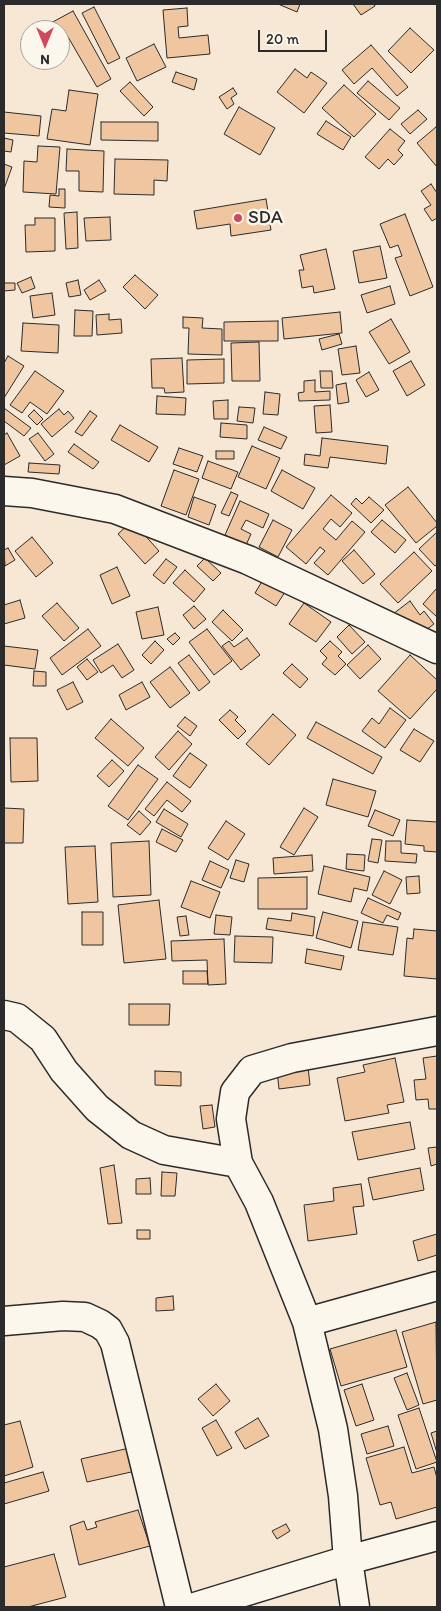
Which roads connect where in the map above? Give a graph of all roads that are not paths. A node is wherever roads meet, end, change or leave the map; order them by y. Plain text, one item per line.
1 (4, 491) edge
2 (437, 649) edge
3 (4, 1016) edge
4 (437, 1031) edge
5 (238, 1163) junction
6 (437, 1286) edge
7 (4, 1321) edge
8 (307, 1322) junction
9 (437, 1536) edge
10 (348, 1560) junction
11 (180, 1607) edge
12 (195, 1607) edge
13 (355, 1607) edge

1 - 2 street
3 - 5 street
4 - 5 street
5 - 8 street
6 - 8 street
7 - 11 street
8 - 10 street
9 - 10 street
10 - 12 street
10 - 13 street

